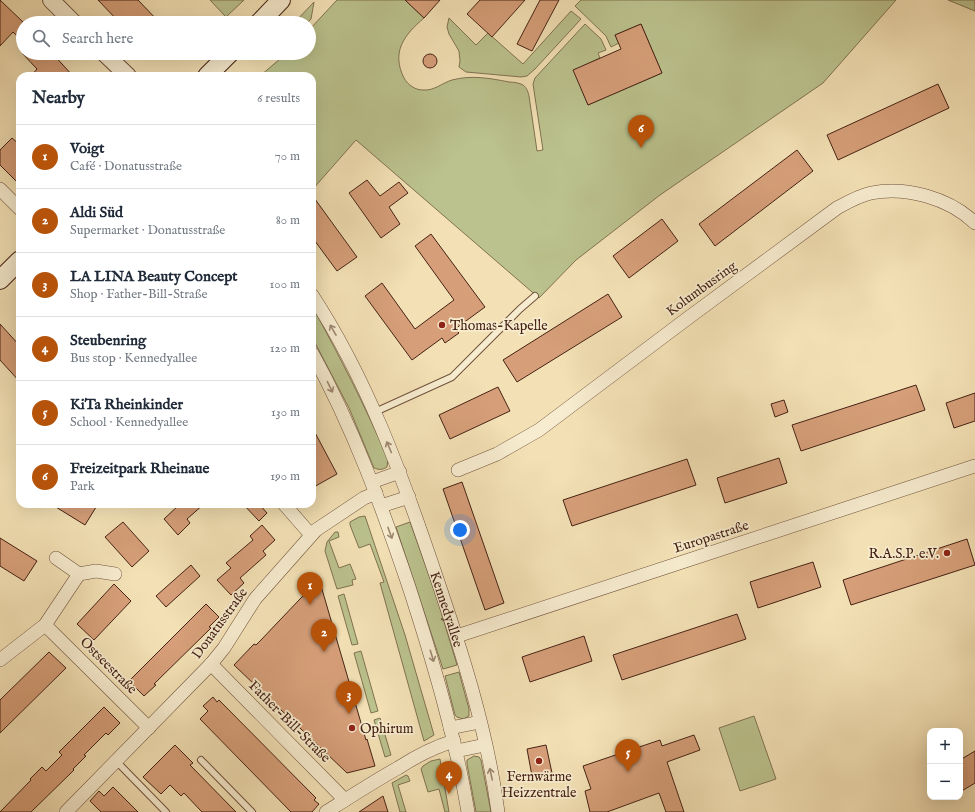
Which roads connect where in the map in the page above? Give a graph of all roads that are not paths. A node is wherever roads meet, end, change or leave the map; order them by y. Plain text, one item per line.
1 (51, 0) edge
2 (281, 0) edge
3 (67, 16) edge
4 (266, 16) edge
5 (113, 60) edge
6 (223, 60) edge
7 (128, 72) edge
8 (211, 72) edge
9 (0, 189) edge
10 (16, 206) edge
11 (975, 223) edge
12 (16, 264) edge
13 (0, 280) edge
14 (535, 296) dead end
15 (316, 302) edge
16 (316, 361) edge
17 (375, 412) junction
18 (975, 466) edge
19 (458, 470) dead end
20 (400, 472) junction
21 (374, 488) junction
22 (409, 497) junction
23 (381, 506) junction
24 (287, 508) edge
25 (311, 535) junction
26 (56, 558) dead end
27 (79, 574) junction
28 (115, 574) dead end
29 (46, 624) junction
30 (456, 636) junction
31 (0, 660) edge
32 (211, 664) junction
33 (480, 722) junction
34 (149, 728) junction
35 (450, 728) junction
36 (485, 745) junction
37 (455, 746) junction
38 (201, 760) dead end
39 (116, 761) junction
40 (345, 800) junction
41 (66, 812) edge
42 (166, 812) edge
43 (252, 812) edge
44 (326, 812) edge
45 (468, 812) edge
46 (498, 812) edge

1 - 3 street
2 - 4 main road
5 - 7 street
6 - 8 main road
9 - 10 street
11 - 19 street, Kolumbusring
12 - 13 main road
14 - 17 lane
17 -> 15 street, Kennedyallee
16 -> 21 street, Kennedyallee
20 -> 17 street, Kennedyallee
18 - 30 street, Europastraße
20 - 21 street
20 - 22 street, Kennedyallee
21 - 23 street, Kennedyallee
21 - 25 street, Donatusstraße
22 - 23 street
22 - 30 street, Kennedyallee
23 -> 35 street, Kennedyallee
24 - 25 street
25 - 32 street, Donatusstraße
26 - 27 street
27 - 28 street
27 - 29 street
29 - 31 street
29 - 34 street, Ostseestraße
30 - 33 street, Kennedyallee
32 - 34 street, Donatusstraße
32 - 40 street, Father-Bill-Straße
33 - 35 street
33 - 36 street, Kennedyallee
34 - 39 street, Donatusstraße
35 - 37 street, Kennedyallee
36 - 37 street
46 -> 36 street, Kennedyallee
37 - 40 street
37 - 45 street, Kennedyallee
38 - 43 lane
39 - 41 street, Donatusstraße
39 - 42 lane
40 - 44 street

